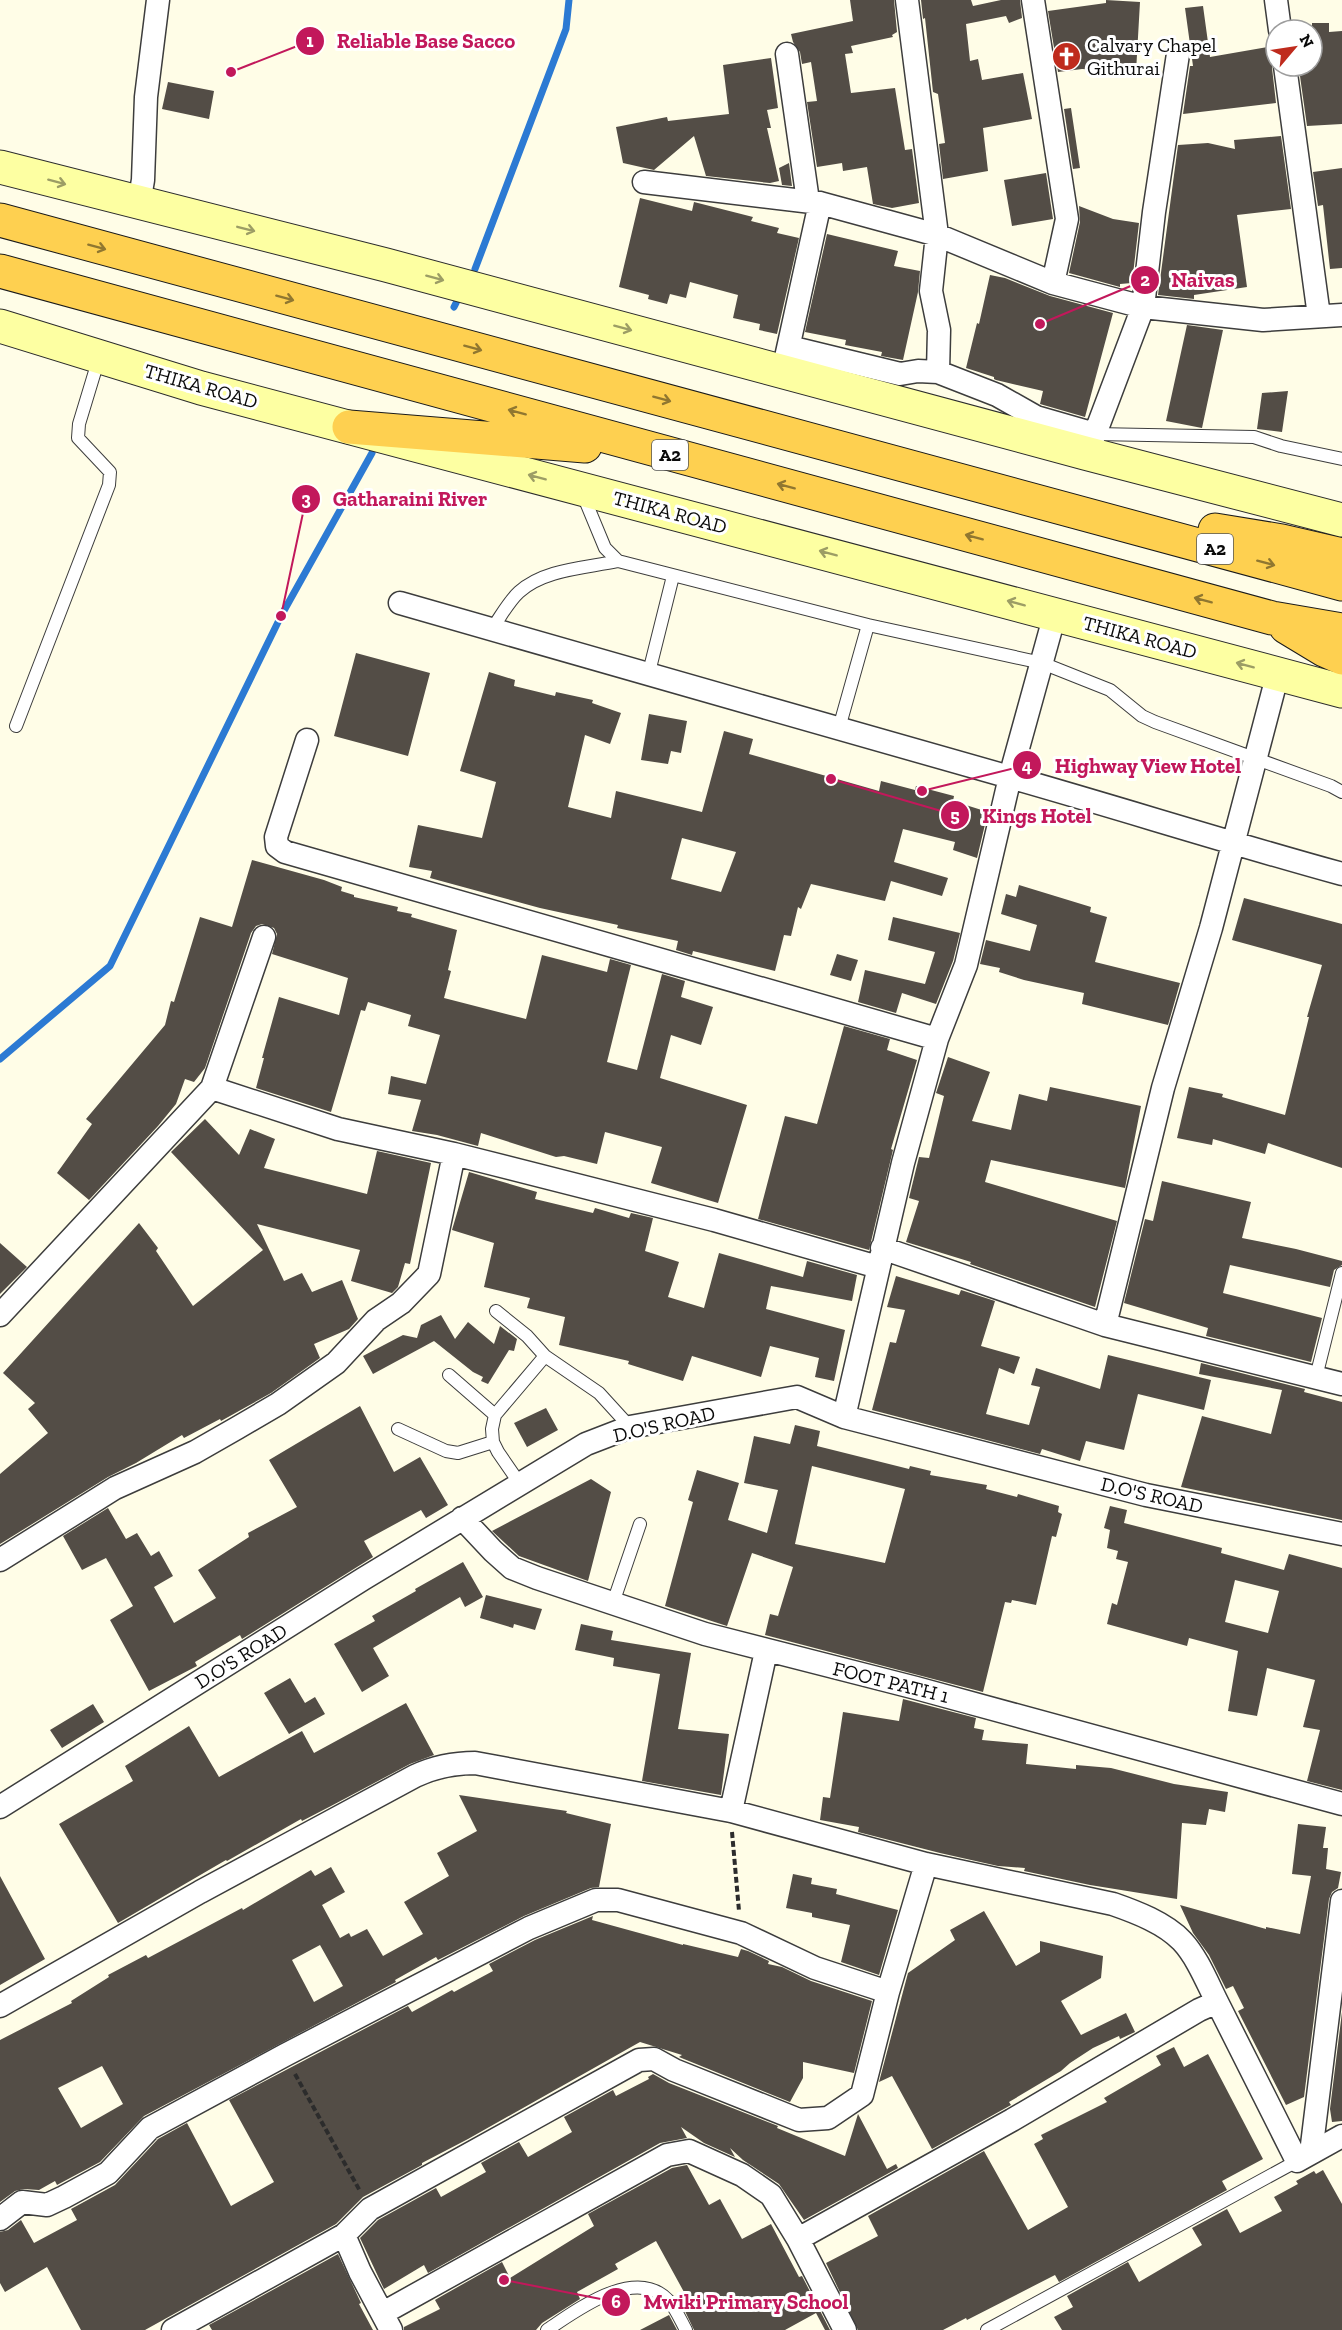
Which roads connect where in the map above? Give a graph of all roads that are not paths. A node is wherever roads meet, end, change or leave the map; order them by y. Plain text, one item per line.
1 (158, 0) edge
2 (907, 0) edge
3 (1033, 0) edge
4 (1276, 0) edge
5 (1278, 18) edge
6 (787, 54) dead end
7 (1178, 54) dead end
8 (1287, 78) edge
9 (0, 167) edge
10 (644, 182) dead end
11 (814, 202) junction
12 (139, 203) junction
13 (0, 220) edge
14 (937, 235) junction
15 (0, 271) edge
16 (1053, 283) junction
17 (1143, 307) junction
18 (1342, 315) edge
19 (1319, 316) junction
20 (0, 326) edge
21 (100, 357) junction
22 (786, 359) junction
23 (938, 372) junction
24 (349, 427) junction
25 (1090, 443) junction
26 (661, 452) junction
27 (1342, 459) edge
28 (580, 488) junction
29 (1088, 514) junction
30 (1342, 520) edge
31 (1342, 555) edge
32 (618, 561) junction
33 (673, 576) junction
34 (1342, 584) edge
35 (400, 603) dead end
36 (1055, 614) junction
37 (1272, 618) junction
38 (868, 625) junction
39 (491, 630) junction
40 (1342, 630) edge
41 (1342, 658) edge
42 (1042, 663) junction
43 (1278, 674) junction
44 (648, 676) junction
45 (1342, 691) edge
46 (16, 726) dead end
47 (839, 728) junction
48 (307, 740) dead end
49 (1256, 758) junction
50 (1010, 777) junction
51 (1342, 792) edge
52 (1233, 844) junction
53 (1342, 874) edge
54 (264, 937) dead end
55 (937, 1039) junction
56 (212, 1088) junction
57 (454, 1154) junction
58 (880, 1258) junction
59 (1342, 1273) edge
60 (496, 1311) dead end
61 (0, 1315) edge
62 (1105, 1325) junction
63 (545, 1356) junction
64 (449, 1375) dead end
65 (1316, 1377) junction
66 (1342, 1384) edge
67 (495, 1415) junction
68 (844, 1417) junction
69 (630, 1427) junction
70 (398, 1429) dead end
71 (493, 1442) junction
72 (520, 1484) junction
73 (462, 1518) junction
74 (640, 1524) dead end
75 (1342, 1534) edge
76 (0, 1560) edge
77 (613, 1603) junction
78 (766, 1651) junction
79 (1342, 1804) edge
80 (0, 1807) edge
81 (730, 1811) junction
82 (926, 1864) junction
83 (1342, 1901) edge
84 (888, 1992) junction
85 (1217, 2002) junction
86 (0, 2006) edge
87 (1342, 2136) edge
88 (1304, 2157) junction
89 (0, 2219) edge
90 (344, 2235) junction
91 (798, 2239) junction
92 (387, 2322) edge
93 (199, 2323) edge
94 (173, 2330) edge
95 (547, 2330) edge
96 (686, 2330) edge
97 (845, 2330) edge
98 (987, 2330) edge

1 - 12 street
2 - 14 street
3 - 16 street
4 - 5 street
6 - 11 street
7 - 17 street
8 - 19 street
9 -> 12 main road
10 - 11 street
11 - 14 street
11 - 22 street
12 -> 22 main road
13 -> 29 highway, A2
14 - 16 street
14 - 23 street
26 -> 15 highway, A2
16 - 17 street
17 - 19 street
17 - 25 street
18 - 19 street
20 - 21 main road, THIKA ROAD
21 - 24 main road, THIKA ROAD
21 - 46 lane
22 - 23 street
22 - 25 main road
23 - 25 street
24 - 26 highway
28 -> 24 main road, THIKA ROAD
25 - 27 lane
25 - 30 main road
37 -> 26 highway, A2
28 - 32 lane
36 -> 28 main road, THIKA ROAD
29 - 31 highway
29 -> 34 highway, A2
32 - 33 lane
32 - 39 lane
33 - 38 lane
33 - 44 lane
35 - 39 street
36 - 42 street
43 -> 36 main road, THIKA ROAD
37 - 40 highway, A2
37 - 41 highway
38 - 42 lane
38 - 47 lane
39 - 44 street
42 - 49 lane
42 - 50 street
43 - 45 main road, THIKA ROAD
43 - 49 street
44 - 47 street
47 - 50 street
48 - 55 street
49 - 51 lane
49 - 52 street
50 - 52 street
50 - 55 street
52 - 53 street
52 - 62 street
54 - 56 street
55 - 58 street
56 - 57 street
56 - 61 street
57 - 58 street
57 - 76 street
58 - 62 street
58 - 68 street
59 - 65 lane
60 - 63 lane
62 - 65 street
63 - 67 lane
63 - 69 lane
64 - 67 lane
65 - 66 street
67 - 71 lane
68 - 69 street, D.O'S ROAD
68 - 75 street, D.O'S ROAD
69 - 72 street, D.O'S ROAD
70 - 71 lane
71 - 72 lane
72 - 73 street, D.O'S ROAD
73 - 77 street, FOOT PATH 1
73 - 80 street, D.O'S ROAD
74 - 77 lane
77 - 78 street, FOOT PATH 1
78 - 79 street, FOOT PATH 1
78 - 81 street
81 - 82 street
81 - 86 street
82 - 84 street
82 - 85 street
83 - 88 street
84 - 89 street
84 - 90 street
85 - 88 street
85 - 91 street
87 - 88 street
88 - 98 lane
90 - 92 street
90 - 93 street
91 - 92 street
91 - 97 street
93 - 94 street
95 - 96 lane

